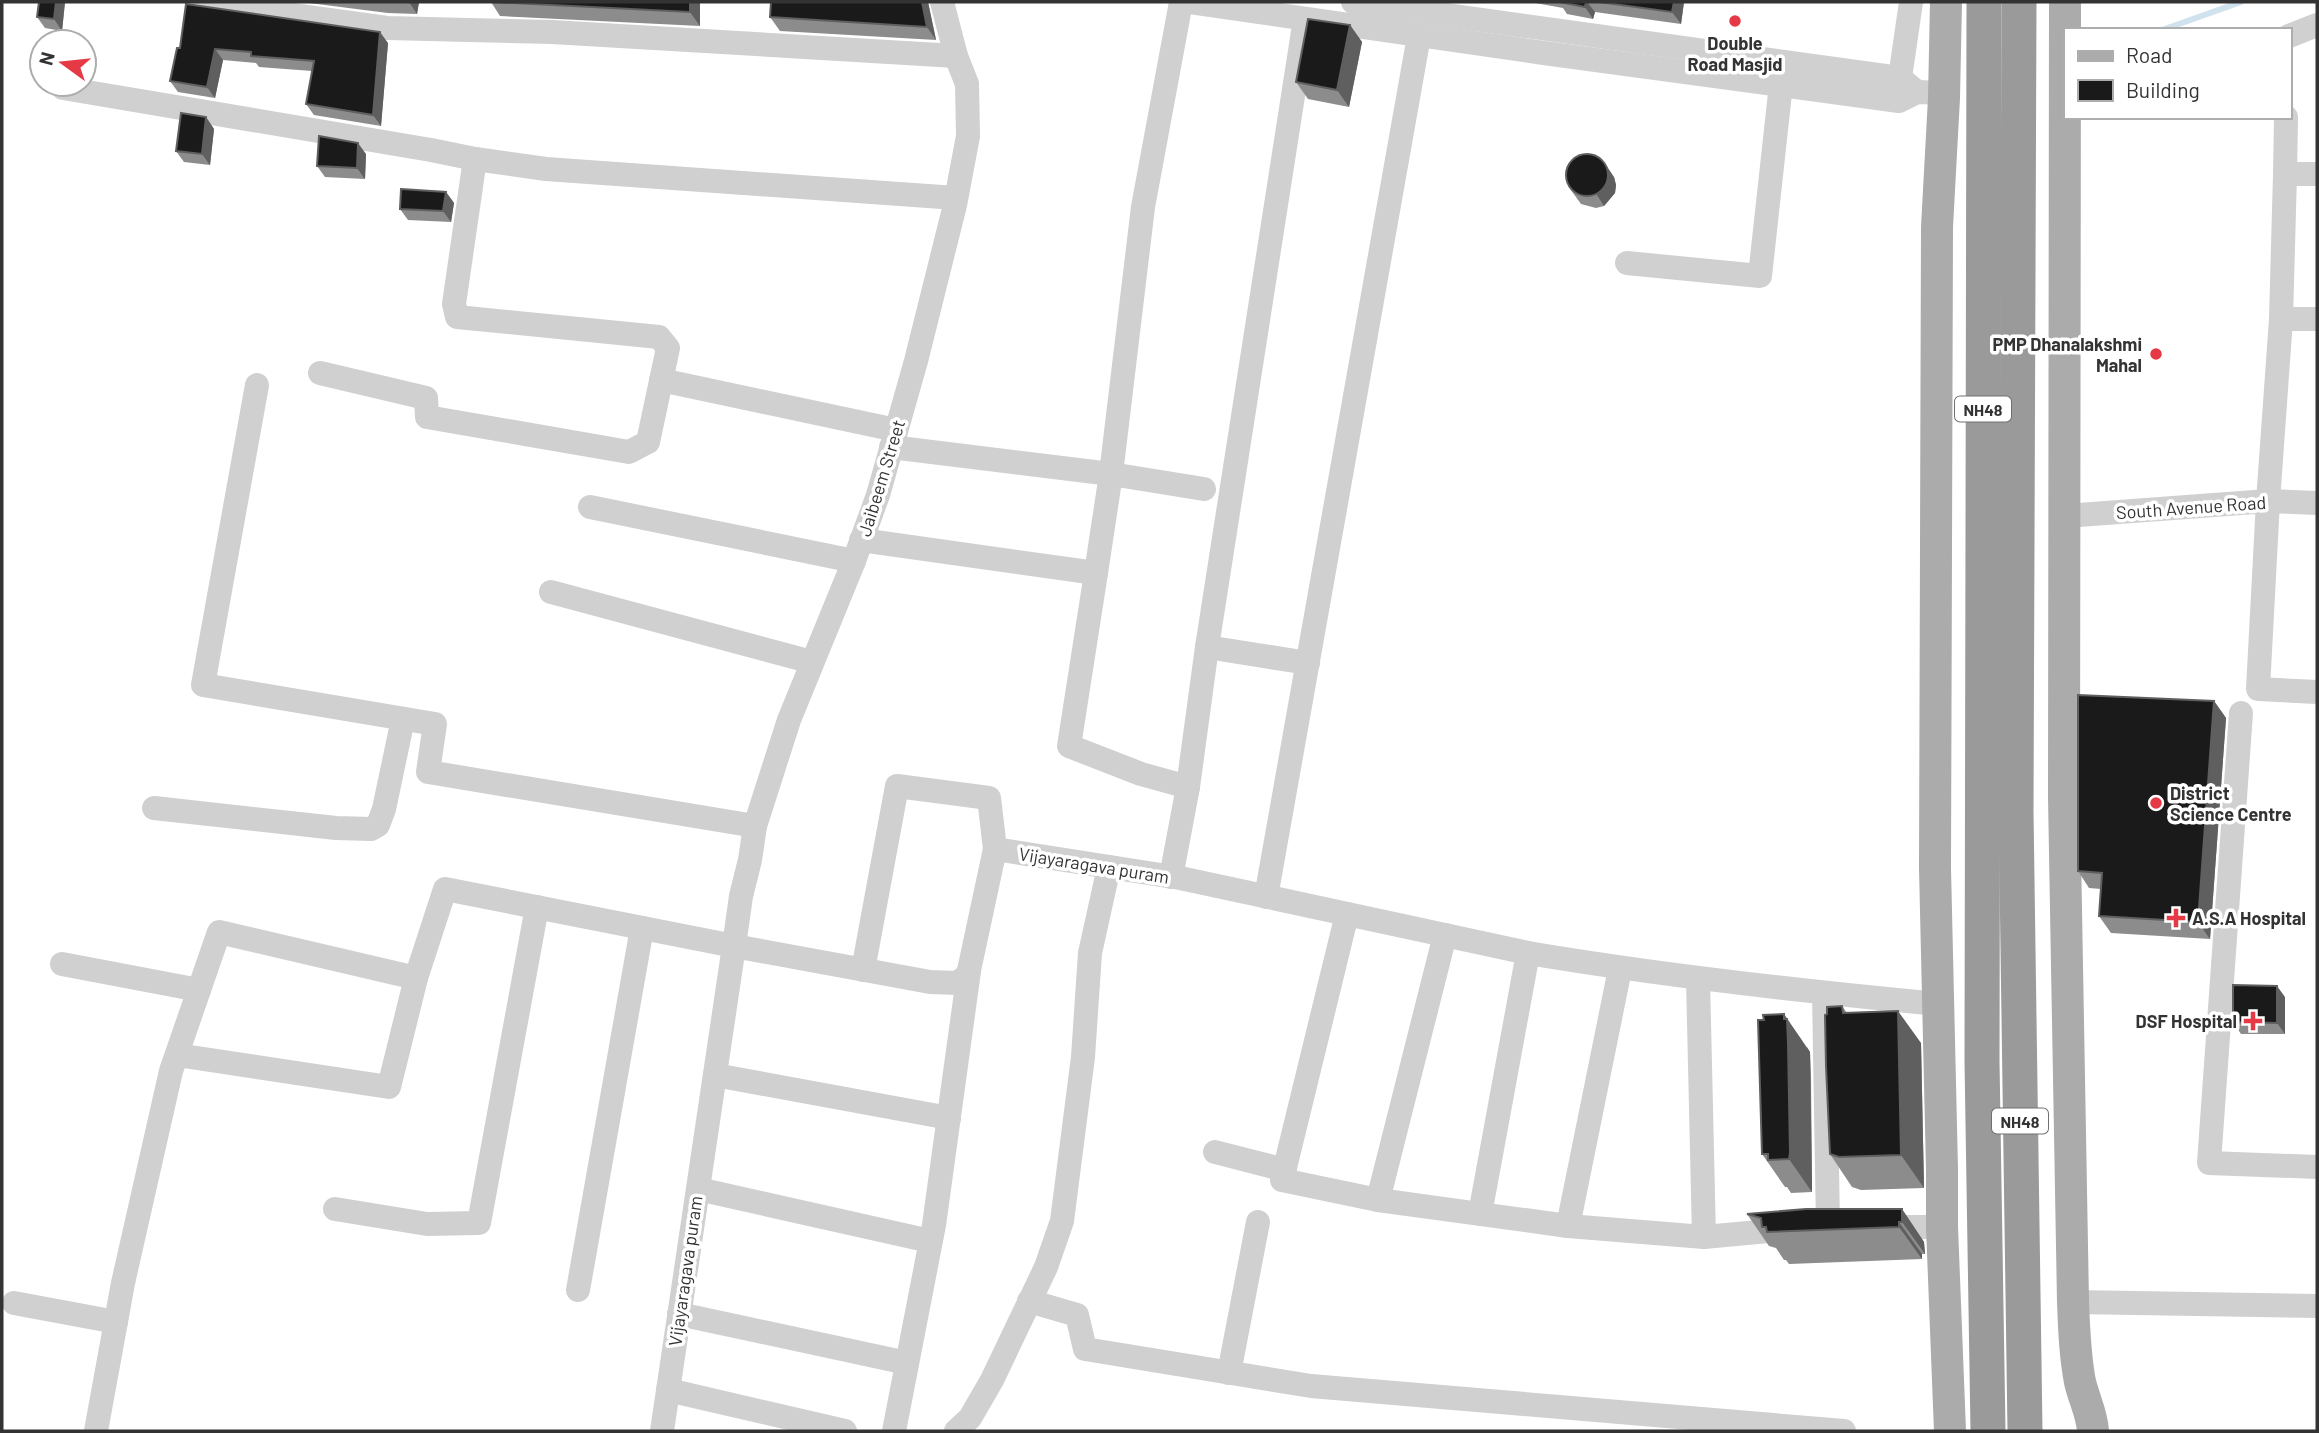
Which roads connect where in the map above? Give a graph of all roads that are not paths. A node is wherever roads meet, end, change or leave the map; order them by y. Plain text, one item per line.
1 (200, 2) edge
2 (942, 2) edge
3 (1181, 2) edge
4 (1190, 2) edge
5 (1353, 2) edge
6 (1911, 2) edge
7 (1946, 2) edge
8 (1984, 2) edge
9 (2019, 2) edge
10 (2065, 2) edge
11 (1305, 19) junction
12 (2317, 25) edge
13 (2065, 28) edge
14 (2291, 35) edge
15 (1419, 36) junction
16 (956, 56) junction
17 (1781, 84) junction
18 (1921, 88) junction
19 (98, 94) edge
20 (2065, 119) edge
21 (2286, 119) edge
22 (475, 159) junction
23 (2285, 174) junction
24 (2317, 174) edge
25 (956, 198) junction
26 (1627, 262) dead end
27 (2281, 319) junction
28 (2317, 319) edge
29 (320, 373) dead end
30 (661, 380) junction
31 (257, 385) dead end
32 (894, 439) junction
33 (1111, 474) junction
34 (1204, 489) dead end
35 (2268, 501) junction
36 (2317, 503) edge
37 (590, 507) dead end
38 (2065, 516) junction
39 (858, 550) junction
40 (1096, 573) junction
41 (551, 592) dead end
42 (1207, 647) junction
43 (812, 662) junction
44 (1308, 663) junction
45 (2317, 692) edge
46 (2241, 713) dead end
47 (403, 719) junction
48 (1188, 787) junction
49 (154, 808) dead end
50 (755, 826) junction
51 (995, 849) junction
52 (1109, 867) junction
53 (1171, 877) junction
54 (1266, 897) junction
55 (537, 907) junction
56 (1347, 914) junction
57 (642, 928) junction
58 (1445, 935) junction
59 (734, 946) junction
60 (1528, 953) junction
61 (62, 964) dead end
62 (1620, 969) junction
63 (863, 970) junction
64 (969, 971) junction
65 (416, 978) junction
66 (1699, 979) junction
67 (199, 990) junction
68 (1824, 993) junction
69 (1938, 1004) junction
70 (177, 1055) junction
71 (715, 1075) junction
72 (948, 1118) junction
73 (1215, 1152) dead end
74 (2317, 1167) edge
75 (1285, 1170) junction
76 (698, 1189) junction
77 (1378, 1200) junction
78 (335, 1209) dead end
79 (1480, 1214) junction
80 (1258, 1222) dead end
81 (1569, 1226) junction
82 (1828, 1226) junction
83 (1941, 1227) junction
84 (1704, 1237) junction
85 (930, 1241) junction
86 (579, 1290) dead end
87 (1029, 1301) junction
88 (14, 1303) dead end
89 (2073, 1303) junction
90 (2317, 1307) edge
91 (679, 1314) junction
92 (116, 1322) junction
93 (907, 1363) junction
94 (1229, 1373) junction
95 (668, 1390) junction
96 (96, 1431) edge
97 (662, 1431) edge
98 (845, 1431) edge
99 (894, 1431) edge
100 (956, 1431) edge
101 (1844, 1431) edge
102 (1950, 1431) edge
103 (1989, 1431) edge
104 (2025, 1431) edge
105 (2093, 1431) edge

1 - 16 street
2 - 16 street, Jaibeem Street
3 - 33 street
4 - 11 street
5 - 18 street
6 - 18 street
7 - 18 main road
8 - 103 highway, NH48
9 - 104 highway, NH48
10 - 13 main road
11 - 15 street
11 - 42 street
12 - 14 street
15 - 17 street
15 - 44 street
16 - 25 street, Jaibeem Street
17 - 18 street
17 - 26 street
18 - 69 main road
19 - 22 street
20 - 38 main road
21 - 23 street
22 - 25 street
22 - 30 street
23 - 24 street
23 - 27 street
25 - 32 street, Jaibeem Street
27 - 28 street
27 - 35 street
29 - 30 street
30 - 32 street
31 - 47 street
32 - 33 street
32 - 39 street, Jaibeem Street
33 - 34 street
33 - 40 street
35 - 36 street, South Avenue Road
35 - 38 street, South Avenue Road
35 - 45 street
37 - 39 street
38 - 89 main road
39 - 40 street
39 - 43 street, Jaibeem Street
40 - 48 street
41 - 43 street
42 - 44 street
42 - 48 street
43 - 50 street, Jaibeem Street
44 - 54 street
46 - 74 street
47 - 49 street
47 - 50 street
48 - 53 street
50 - 59 street, Jaibeem Street
51 - 52 street, Vijayaragava puram
51 - 63 street
51 - 64 street, Vijayaragava puram
52 - 53 street, Vijayaragava puram
52 - 87 street
53 - 54 street, Vijayaragava puram
54 - 56 street, Vijayaragava puram
55 - 57 street
55 - 65 street
55 - 78 street
56 - 58 street, Vijayaragava puram
56 - 75 street
57 - 59 street
57 - 86 street
58 - 60 street, Vijayaragava puram
58 - 77 street
59 - 63 street
59 - 71 street, Vijayaragava puram
60 - 62 street, Vijayaragava puram
60 - 79 street
61 - 67 street
62 - 66 street, Vijayaragava puram
62 - 81 street
63 - 64 street
64 - 72 street, Vijayaragava puram
65 - 67 street
65 - 70 street
66 - 68 street, Vijayaragava puram
66 - 84 street
67 - 70 street
68 - 69 street, Vijayaragava puram
68 - 82 street
69 - 83 main road
70 - 92 street
71 - 72 street
71 - 76 street, Vijayaragava puram
72 - 85 street, Vijayaragava puram
73 - 75 street
75 - 77 street
76 - 85 street
76 - 91 street, Vijayaragava puram
77 - 79 street
79 - 81 street
80 - 94 street
81 - 84 street
82 - 83 street
82 - 84 street
83 - 102 main road
85 - 93 street, Vijayaragava puram
87 - 94 street
87 - 100 street
88 - 92 street
89 - 90 street
89 - 105 main road
91 - 93 street
91 - 95 street, Vijayaragava puram
92 - 96 street
93 - 99 street, Vijayaragava puram
94 - 101 street
95 - 97 street, Vijayaragava puram
95 - 98 street

